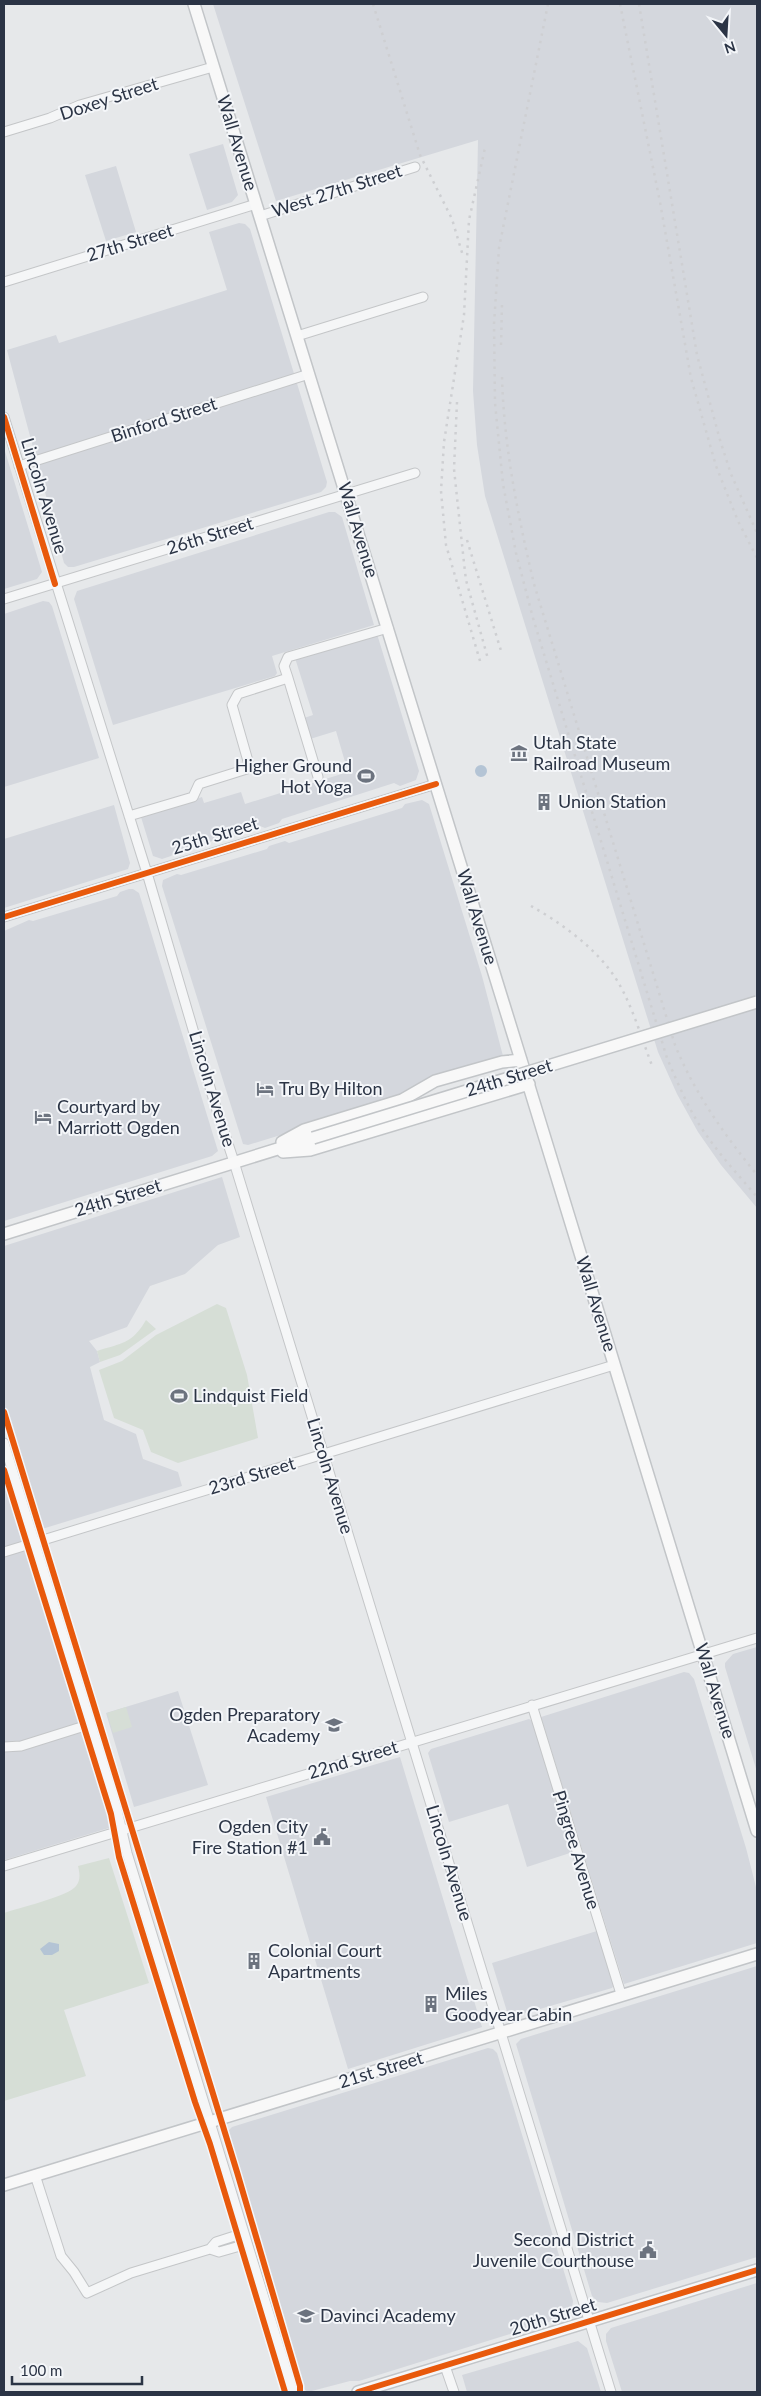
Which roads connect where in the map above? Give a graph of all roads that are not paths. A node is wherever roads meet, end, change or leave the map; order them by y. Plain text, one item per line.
1 (194, 4) edge
2 (213, 67) junction
3 (4, 132) edge
4 (415, 167) dead end
5 (258, 210) junction
6 (4, 282) edge
7 (423, 297) dead end
8 (297, 336) junction
9 (309, 374) junction
10 (4, 417) edge
11 (19, 466) junction
12 (415, 474) dead end
13 (346, 495) junction
14 (55, 584) junction
15 (4, 599) edge
16 (388, 628) junction
17 (288, 678) junction
18 (318, 777) dead end
19 (436, 784) junction
20 (129, 816) junction
21 (147, 873) junction
22 (4, 917) edge
23 (757, 1002) edge
24 (521, 1060) junction
25 (528, 1084) junction
26 (261, 1153) junction
27 (234, 1162) junction
28 (4, 1234) edge
29 (614, 1365) junction
30 (4, 1443) edge
31 (323, 1454) junction
32 (35, 1543) junction
33 (4, 1552) edge
34 (757, 1638) edge
35 (703, 1654) junction
36 (532, 1704) junction
37 (91, 1724) junction
38 (412, 1742) junction
39 (4, 1747) edge
40 (122, 1830) junction
41 (757, 1831) edge
42 (4, 1866) edge
43 (757, 1954) edge
44 (621, 1994) junction
45 (501, 2033) junction
46 (210, 2122) junction
47 (35, 2175) junction
48 (4, 2185) edge
49 (244, 2233) junction
50 (247, 2244) junction
51 (210, 2250) junction
52 (757, 2270) edge
53 (589, 2321) junction
54 (445, 2366) junction
55 (293, 2392) edge
56 (358, 2392) edge
57 (454, 2392) edge
58 (611, 2392) edge

1 - 2 main road, Wall Avenue
2 - 3 street, Doxey Street
2 - 5 main road, Wall Avenue
4 - 5 street, West 27th Street
5 - 6 street, 27th Street
5 - 8 main road, Wall Avenue
7 - 8 street
8 - 9 main road, Wall Avenue
9 - 11 street, Binford Street
9 - 13 main road, Wall Avenue
10 - 11 street, Lincoln Avenue
11 - 14 street, Lincoln Avenue
12 - 13 street, 26th Street
13 - 14 street, 26th Street
13 - 16 main road, Wall Avenue
14 - 15 street, 26th Street
14 - 20 street, Lincoln Avenue
16 - 17 street
16 - 19 main road, Wall Avenue
17 - 18 street
17 - 20 street
19 - 21 street, 25th Street
19 - 24 main road, Wall Avenue
20 - 21 street, Lincoln Avenue
21 - 22 street, 25th Street
21 - 27 street, Lincoln Avenue
23 - 26 main road, 24th Street, bridge
24 - 25 main road, Wall Avenue
24 - 26 main road, 24th Street
25 - 26 main road, 24th Street
25 - 29 main road, Wall Avenue
26 - 27 main road, 24th Street
27 - 28 main road, 24th Street
27 - 31 street, Lincoln Avenue
29 - 31 street, 23rd Street
29 - 35 main road, Wall Avenue
30 - 32 street
31 - 32 street, 23rd Street
31 - 38 street, Lincoln Avenue
32 - 33 street, 23rd Street
32 - 37 street
34 - 35 street, 22nd Street
35 - 36 street, 22nd Street
35 - 41 main road, Wall Avenue
36 - 38 street, 22nd Street
36 - 44 street, Pingree Avenue
37 - 39 street
37 - 40 street
38 - 40 street, 22nd Street
38 - 45 street, Lincoln Avenue
40 - 42 street, 22nd Street
40 - 46 street
43 - 44 main road, 21st Street
44 - 45 main road, 21st Street
45 - 46 main road, 21st Street
45 - 53 street, Lincoln Avenue
46 - 47 main road, 21st Street
46 - 49 street
47 - 48 main road, 21st Street
47 - 51 street
49 - 50 street
49 - 51 street
50 - 51 street
50 - 55 street
52 - 53 main road, 20th Street
53 - 54 main road, 20th Street
53 - 58 street, Lincoln Avenue
54 - 56 main road, 20th Street
54 - 57 street

